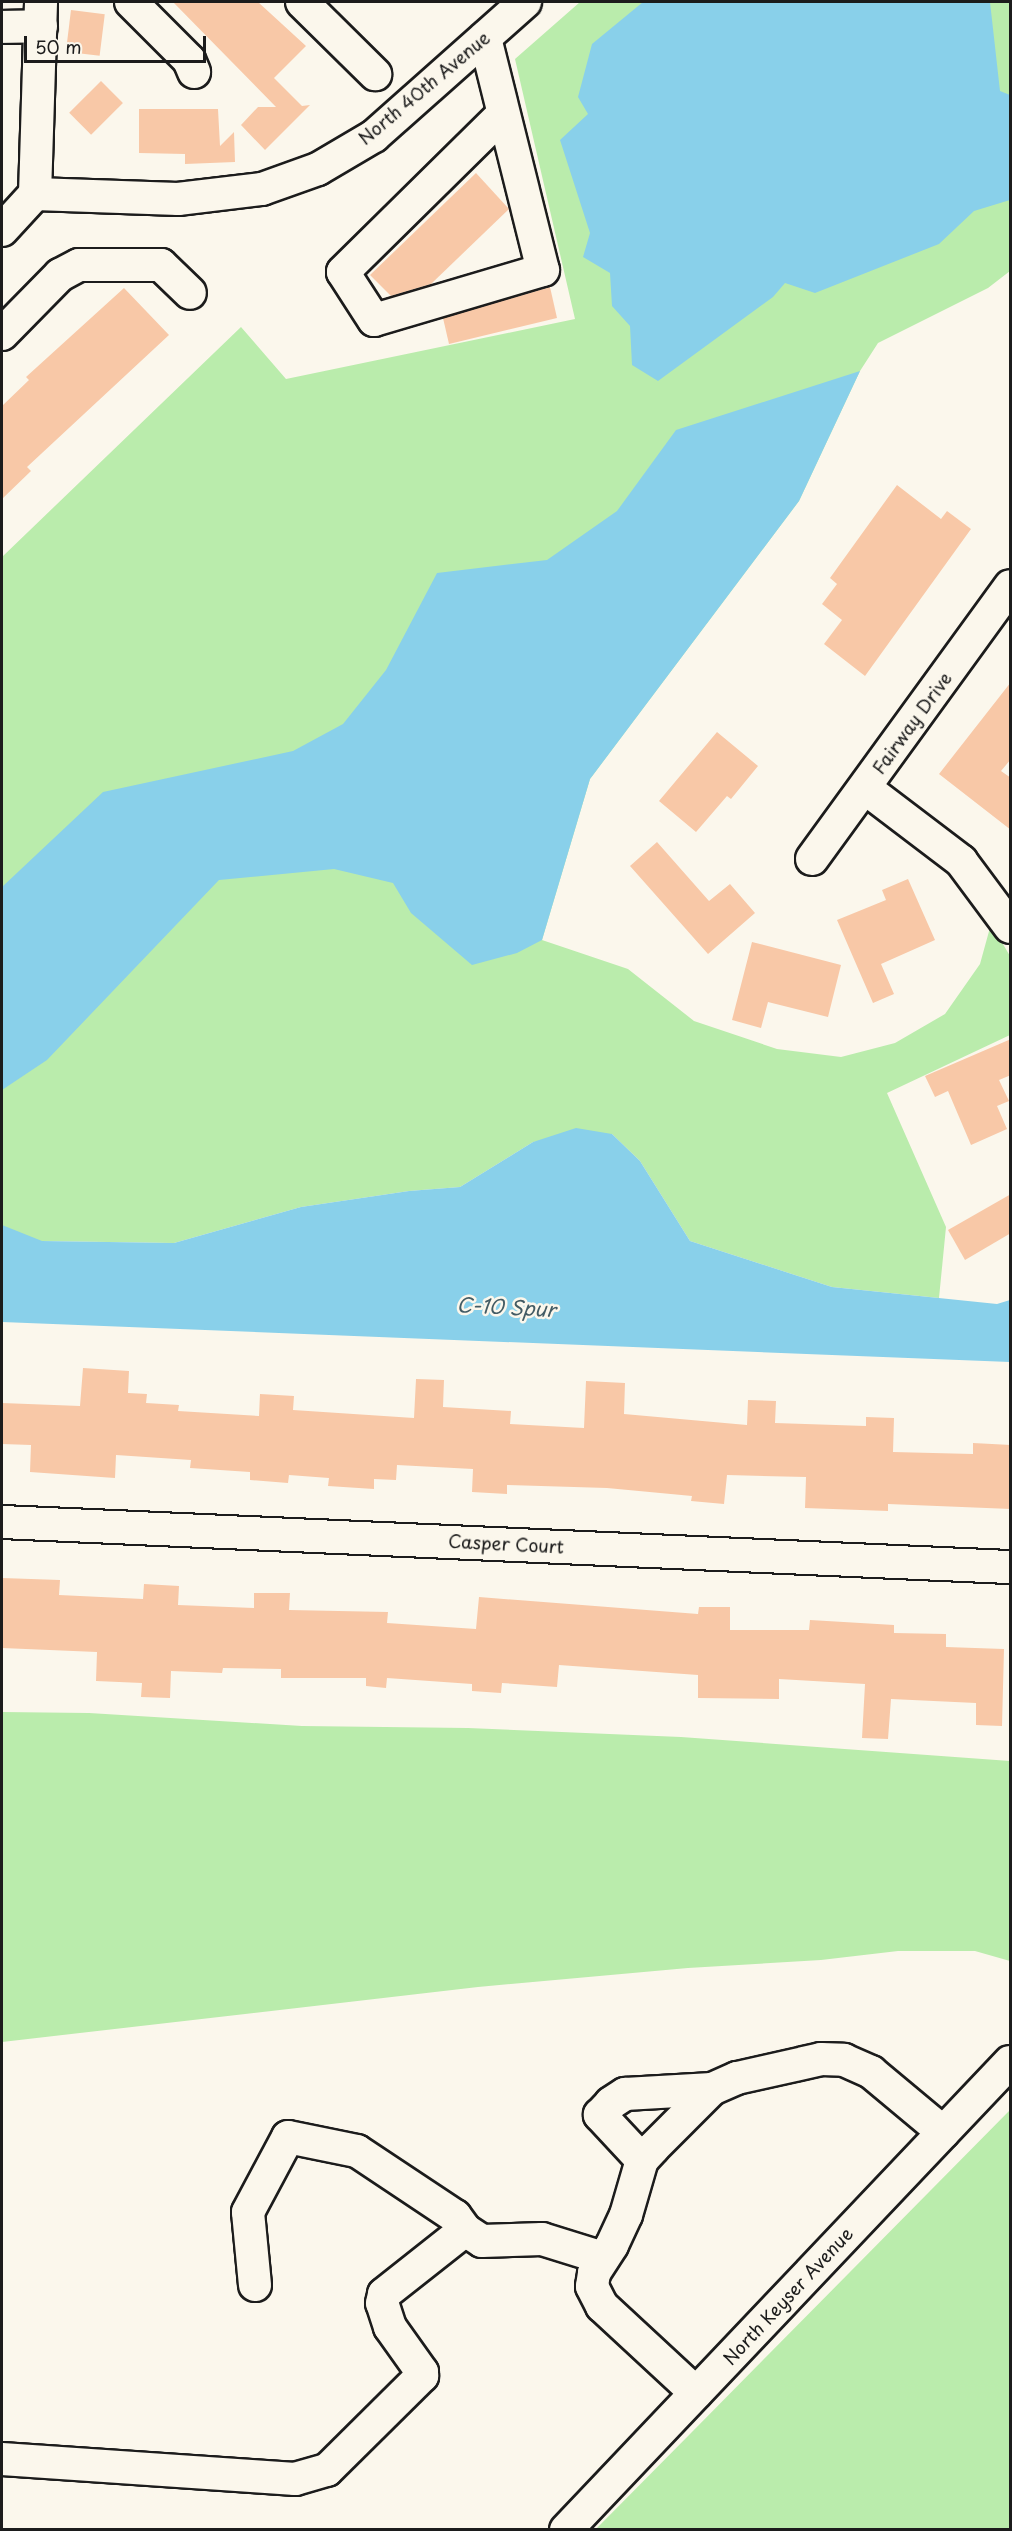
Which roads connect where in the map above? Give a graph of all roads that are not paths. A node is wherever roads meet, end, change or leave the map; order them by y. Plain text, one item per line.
1 (131, 2) edge
2 (302, 2) edge
3 (525, 2) edge
4 (41, 14) edge
5 (2, 27) edge
6 (484, 38) junction
7 (194, 72) dead end
8 (375, 74) dead end
9 (503, 114) junction
10 (35, 194) junction
11 (2, 230) edge
12 (190, 293) dead end
13 (2, 334) edge
14 (1011, 586) edge
15 (865, 788) junction
16 (812, 860) dead end
17 (1011, 927) edge
18 (2, 1522) edge
19 (1011, 1567) edge
20 (1011, 2062) edge
21 (712, 2089) junction
22 (943, 2132) junction
23 (642, 2160) junction
24 (465, 2230) junction
25 (603, 2258) junction
26 (255, 2284) dead end
27 (696, 2394) junction
28 (2, 2459) edge
29 (566, 2529) edge

1 - 7 street
2 - 8 street
3 - 6 street, North 40th Avenue
4 - 5 street
4 - 10 street
6 - 9 street
6 - 10 street, North 40th Avenue
9 - 9 street
10 - 11 street
12 - 13 street
14 - 15 street, Fairway Drive
15 - 16 street, Fairway Drive
15 - 17 street
18 - 19 street, Casper Court
20 - 22 street, North Keyser Avenue
21 - 22 street
21 - 23 street
21 - 23 street
22 - 27 street, North Keyser Avenue
23 - 25 street
24 - 25 street
24 - 26 street
24 - 28 street
25 - 27 street
27 - 29 street, North Keyser Avenue

